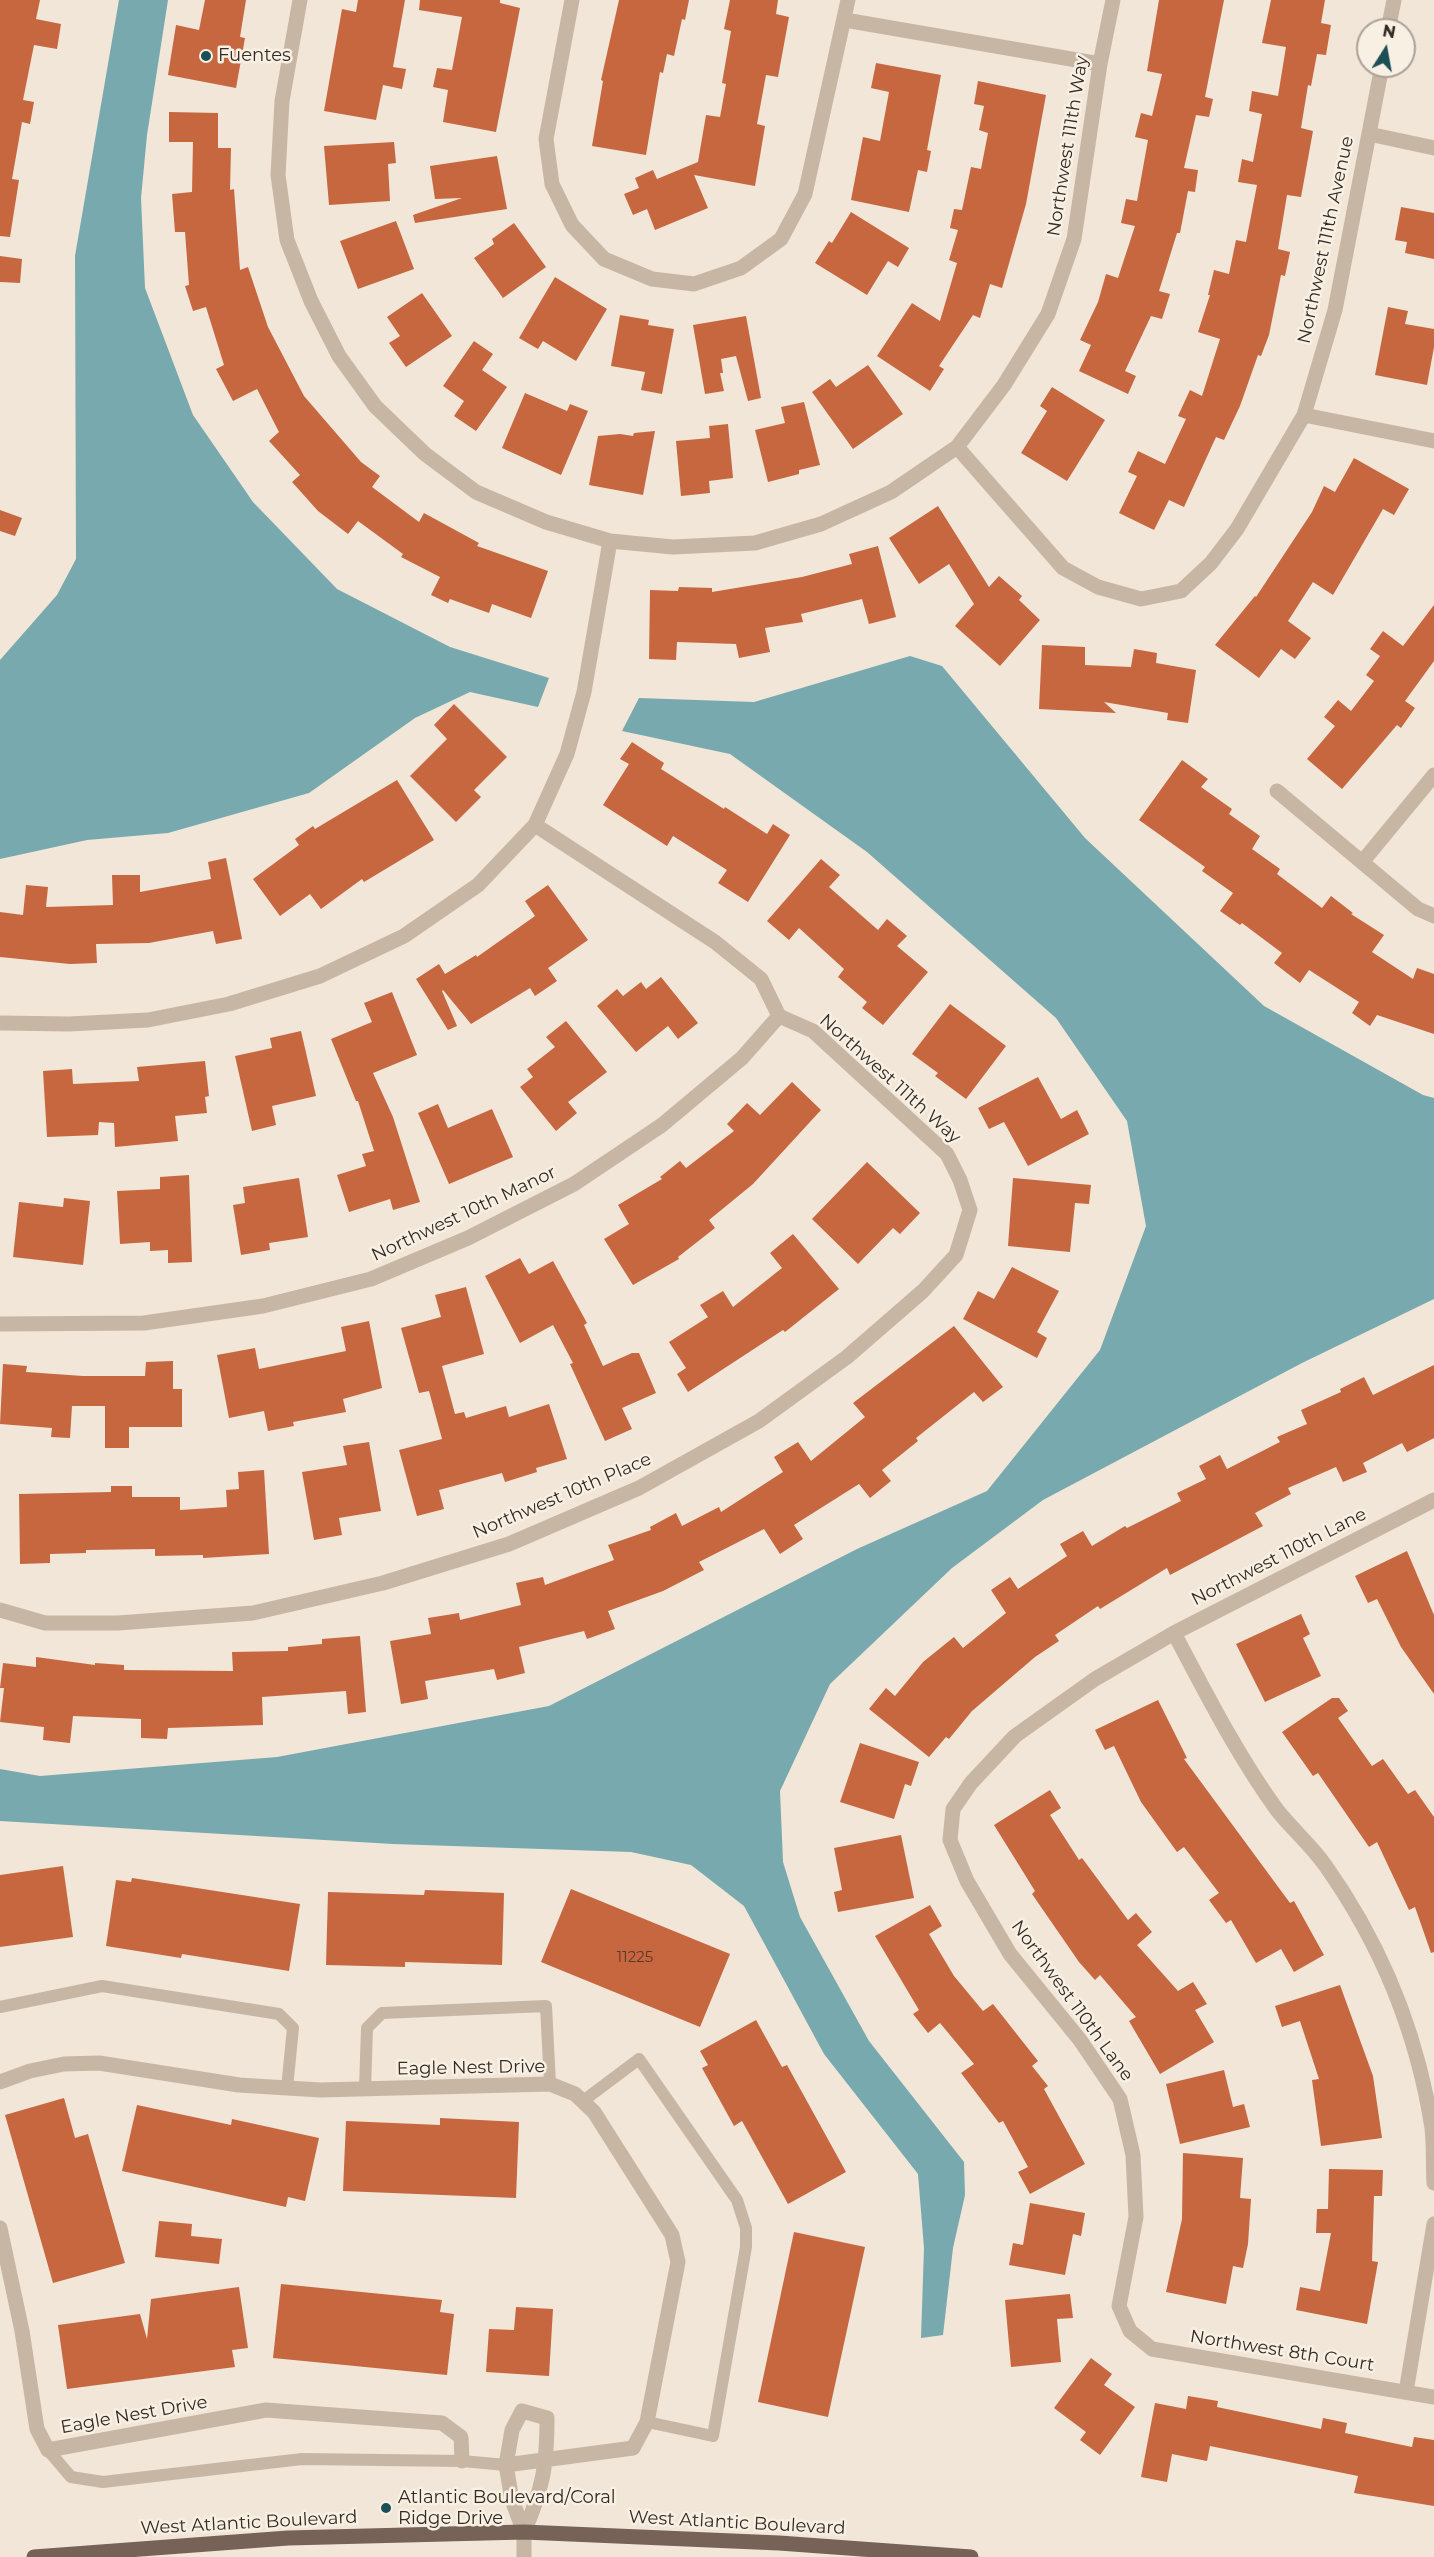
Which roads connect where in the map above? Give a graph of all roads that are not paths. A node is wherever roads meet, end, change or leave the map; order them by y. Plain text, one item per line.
1 (300, 0) edge
2 (572, 0) edge
3 (848, 0) edge
4 (1113, 0) edge
5 (1394, 0) edge
6 (1390, 18) edge
7 (844, 20) junction
8 (1100, 64) junction
9 (1380, 78) edge
10 (1369, 134) junction
11 (1434, 148) edge
12 (1304, 415) junction
13 (1434, 441) edge
14 (957, 447) junction
15 (610, 541) junction
16 (1434, 775) edge
17 (1277, 791) dead end
18 (536, 825) junction
19 (1363, 861) junction
20 (1434, 916) edge
21 (779, 1016) junction
22 (0, 1023) edge
23 (970, 1210) joint
24 (0, 1324) edge
25 (1434, 1500) edge
26 (0, 1610) edge
27 (1174, 1633) junction
28 (0, 2007) edge
29 (0, 2082) edge
30 (550, 2084) junction
31 (287, 2088) junction
32 (365, 2089) junction
33 (583, 2101) junction
34 (1434, 2182) edge
35 (1434, 2224) edge
36 (0, 2228) edge
37 (1130, 2331) joint
38 (1406, 2392) junction
39 (1434, 2397) edge
40 (647, 2422) junction
41 (48, 2450) junction
42 (547, 2459) junction
43 (462, 2461) junction
44 (506, 2464) junction
45 (524, 2532) junction
46 (34, 2557) edge
47 (524, 2557) edge
48 (971, 2557) edge

1 - 15 street, Northwest 111th Way
2 - 7 street
3 - 7 street
4 - 8 street, Northwest 111th Way
5 - 6 street
7 - 8 street
8 - 14 street, Northwest 111th Way
9 - 10 street, Northwest 111th Avenue
10 - 11 street
10 - 12 street, Northwest 111th Avenue
12 - 13 street
12 - 14 street, Northwest 111th Avenue
14 - 15 street, Northwest 111th Way
15 - 18 street
16 - 19 street
17 - 19 street
18 - 21 street
18 - 22 street
19 - 20 street
21 - 23 street, Northwest 111th Way
21 - 24 street, Northwest 10th Manor
23 - 26 street, Northwest 10th Place
25 - 27 street, Northwest 110th Lane
27 - 34 street
27 - 37 street, Northwest 110th Lane
28 - 31 lane
29 - 31 street, Eagle Nest Drive
30 - 32 street, Eagle Nest Drive
30 - 32 lane
30 - 33 street, Eagle Nest Drive
31 - 32 street, Eagle Nest Drive
33 - 40 street, Eagle Nest Drive
33 - 40 lane
35 - 38 street
36 - 41 street, Eagle Nest Drive
37 - 38 street, Northwest 8th Court
38 - 39 street, Northwest 8th Court
40 - 42 street, Eagle Nest Drive
41 - 43 lane
41 - 43 street, Eagle Nest Drive
42 - 44 street, Eagle Nest Drive
42 - 44 street
42 - 45 street
43 - 44 lane
44 - 45 street
45 - 46 main road, West Atlantic Boulevard
45 - 47 street
45 - 48 main road, West Atlantic Boulevard

